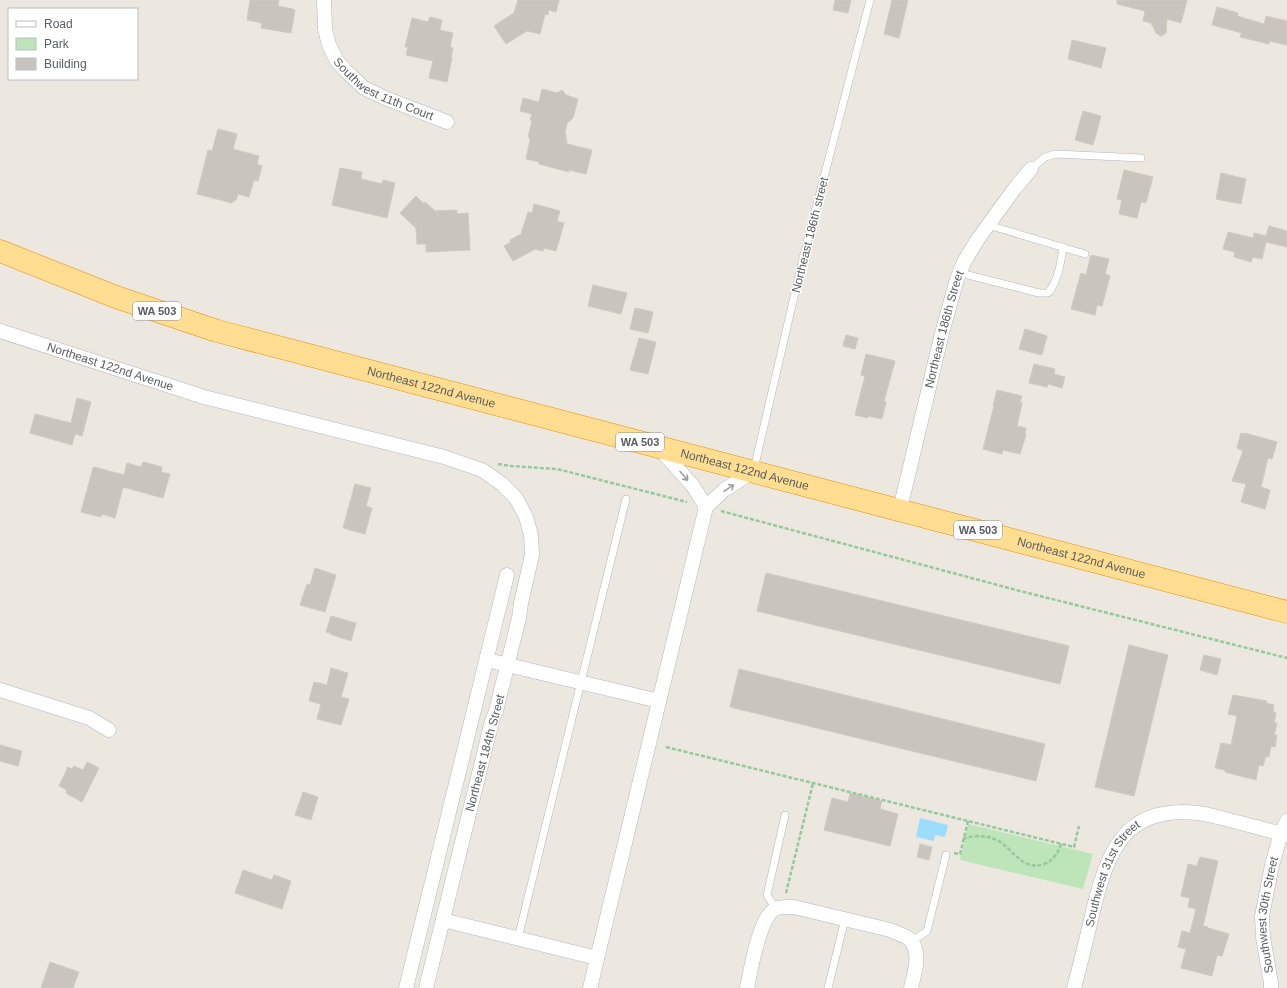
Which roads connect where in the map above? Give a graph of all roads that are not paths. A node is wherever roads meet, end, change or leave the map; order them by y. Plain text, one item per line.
1 (324, 0) edge
2 (870, 0) edge
3 (447, 122) dead end
4 (1141, 158) dead end
5 (1031, 169) joint
6 (988, 225) junction
7 (1063, 247) junction
8 (0, 251) edge
9 (1085, 254) dead end
10 (960, 273) junction
11 (0, 331) edge
12 (659, 447) junction
13 (754, 472) junction
14 (626, 499) dead end
15 (706, 507) junction
16 (900, 509) junction
17 (526, 517) joint
18 (507, 575) dead end
19 (1283, 613) edge
20 (486, 660) junction
21 (508, 665) junction
22 (581, 683) junction
23 (0, 690) edge
24 (659, 701) junction
25 (109, 730) dead end
26 (785, 815) dead end
27 (1285, 829) edge
28 (946, 856) dead end
29 (776, 909) junction
30 (845, 919) junction
31 (443, 920) junction
32 (518, 938) junction
33 (912, 941) junction
34 (597, 958) junction
35 (406, 988) edge
36 (426, 988) edge
37 (590, 988) edge
38 (747, 988) edge
39 (828, 988) edge
40 (911, 988) edge
41 (1074, 988) edge
42 (1271, 988) edge

1 - 3 street, Southwest 11th Court
2 - 13 lane, Northeast 186th street
4 - 5 lane
5 - 6 street, Northeast 186th Street
6 - 7 lane
6 - 10 street, Northeast 186th Street
7 - 9 lane
7 - 10 lane
8 - 12 highway, Northeast 122nd Avenue / WA 503
10 - 16 street, Northeast 186th Street
11 - 17 street, Northeast 122nd Avenue
12 - 13 highway, Northeast 122nd Avenue / WA 503
12 -> 15 street
15 -> 13 street
13 - 16 highway, Northeast 122nd Avenue / WA 503
14 - 22 lane
15 - 24 street
16 - 19 highway, Northeast 122nd Avenue / WA 503
17 - 21 street, Northeast 184th Street
18 - 20 street, Northeast 184th Street
20 - 21 street
20 - 35 street, Northeast 184th Street
21 - 22 street
21 - 31 street, Northeast 184th Street
22 - 24 street
22 - 32 lane
23 - 25 street
24 - 34 street
26 - 29 lane
27 - 41 street, Southwest 31st Street
27 - 42 street, Southwest 30th Street
28 - 33 lane
29 - 30 street
29 - 38 street
30 - 33 street
30 - 39 lane
31 - 32 street
31 - 36 street, Northeast 184th Street
32 - 34 street
33 - 40 street
34 - 37 street

